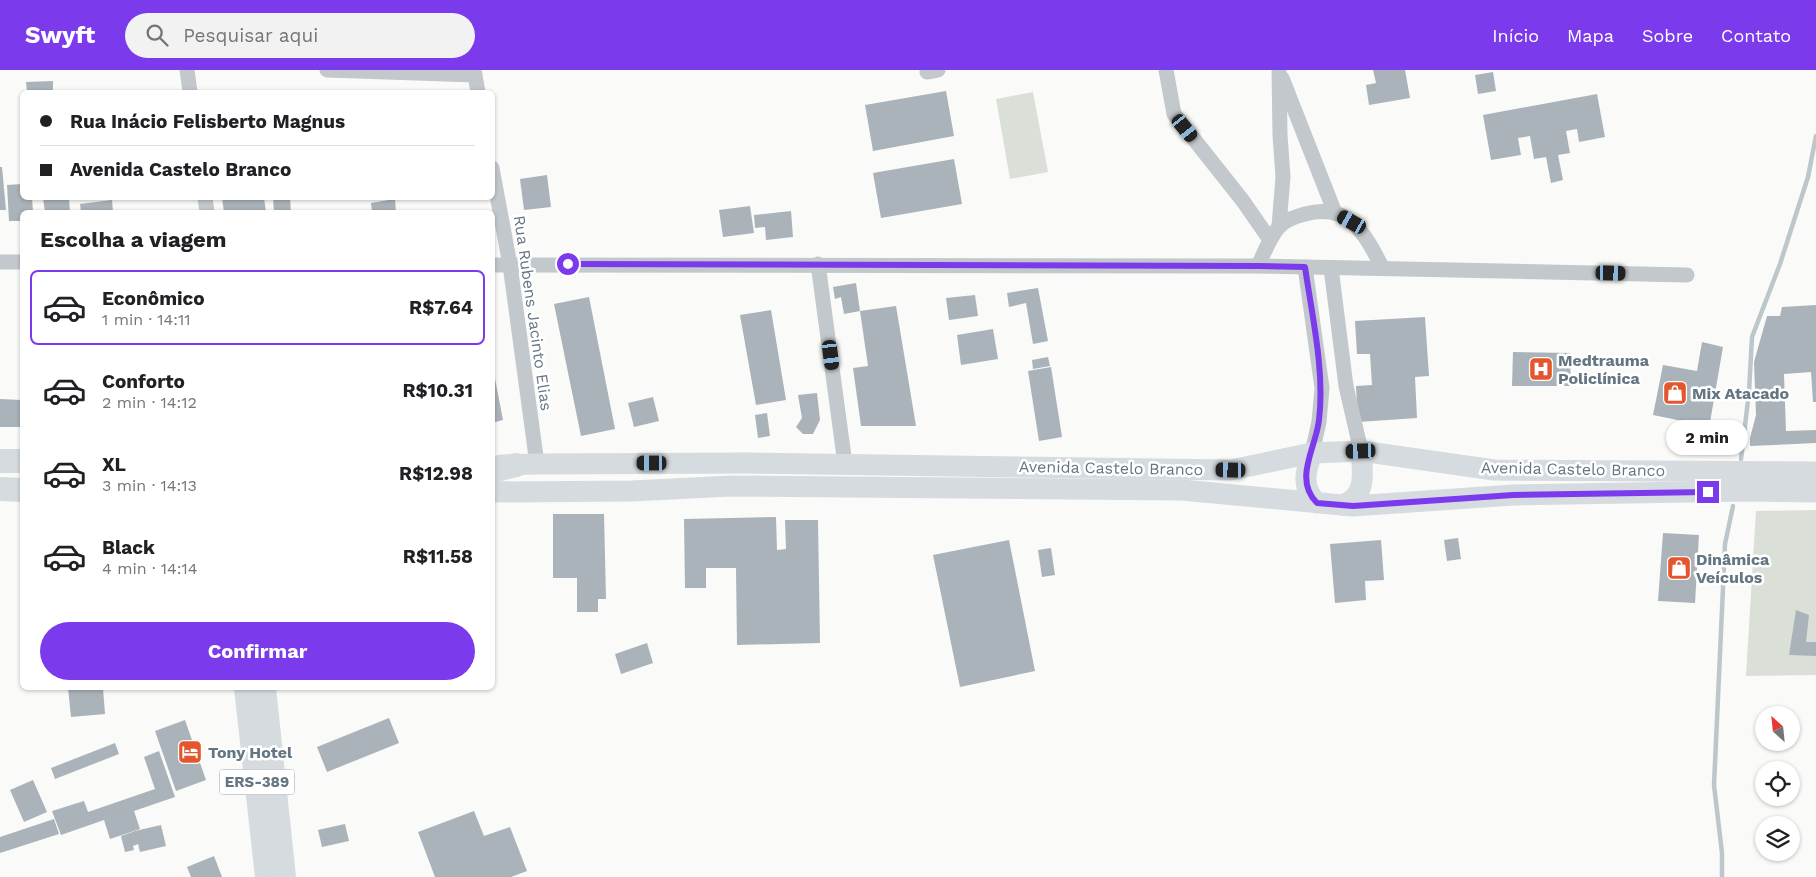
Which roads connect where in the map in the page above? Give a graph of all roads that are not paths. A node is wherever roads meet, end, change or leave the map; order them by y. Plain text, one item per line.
1 (187, 70) edge
2 (327, 70) edge
3 (1166, 70) edge
4 (1279, 70) edge
5 (475, 72) edge
6 (190, 90) edge
7 (478, 90) edge
8 (495, 184) edge
9 (1335, 213) junction
10 (1279, 226) junction
11 (1270, 240) junction
12 (0, 262) edge
13 (20, 262) edge
14 (818, 264) junction
15 (495, 265) edge
16 (510, 265) junction
17 (1258, 266) junction
18 (1305, 267) junction
19 (1330, 268) junction
20 (1382, 268) junction
21 (1688, 275) dead end
22 (1346, 386) junction
23 (1322, 388) junction
24 (1361, 451) junction
25 (1312, 453) junction
26 (0, 461) edge
27 (20, 461) edge
28 (526, 464) junction
29 (845, 464) junction
30 (495, 465) edge
31 (495, 471) edge
32 (1816, 472) edge
33 (0, 489) edge
34 (20, 490) edge
35 (495, 492) edge
36 (1816, 492) edge
37 (1317, 503) junction
38 (1342, 505) junction
39 (246, 690) edge
40 (264, 690) edge
41 (267, 877) edge
42 (284, 877) edge

1 - 6 street
2 - 5 street
3 - 11 street
4 - 9 street
4 - 10 street
5 - 7 street
8 - 16 street, Rua Rubens Jacinto Elias
9 - 10 street
9 - 20 street
10 - 11 street
11 - 17 street
12 - 13 street
14 - 16 street
14 - 17 street
14 - 29 street
15 - 16 street
16 - 28 street, Rua Rubens Jacinto Elias
17 - 18 street
18 - 19 street
18 - 23 street
19 - 20 street
19 - 22 street
20 - 21 street
22 - 23 street
22 - 24 street
23 - 25 street
24 - 25 main road, Avenida Castelo Branco
24 - 32 main road, Avenida Castelo Branco
24 - 38 main road
25 - 29 main road, Avenida Castelo Branco
25 - 37 main road
26 - 27 main road
28 - 29 main road, Avenida Castelo Branco
28 - 30 main road, Avenida Castelo Branco
28 - 31 main road
33 - 34 main road
35 - 37 main road, Avenida Castelo Branco
36 - 38 main road, Avenida Castelo Branco
37 - 38 main road, Avenida Castelo Branco
39 - 41 main road, ERS-389
40 - 42 main road, ERS-389

